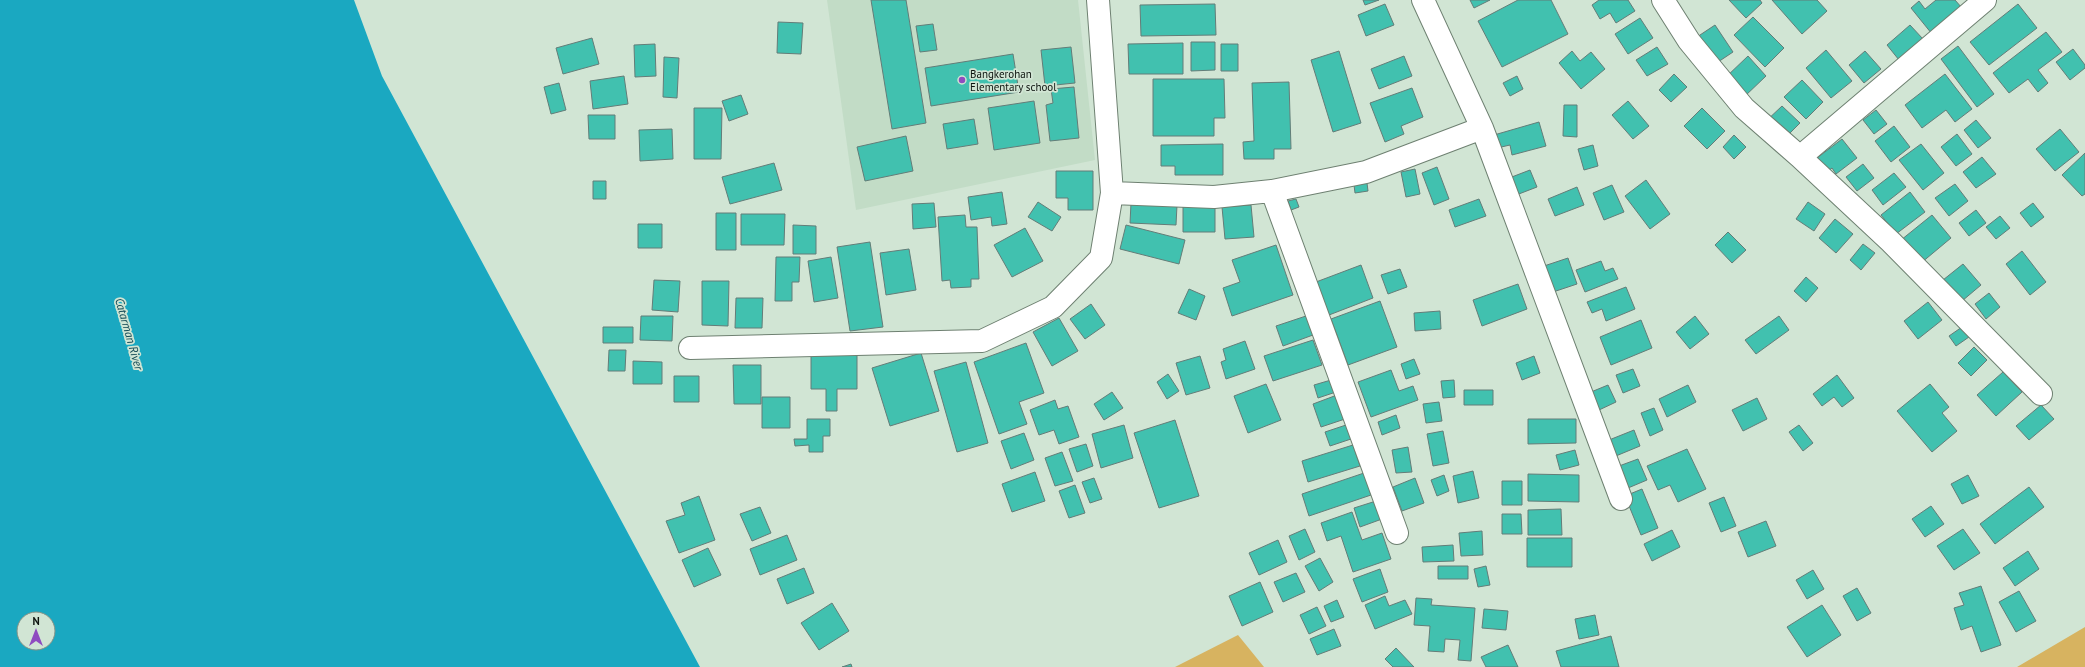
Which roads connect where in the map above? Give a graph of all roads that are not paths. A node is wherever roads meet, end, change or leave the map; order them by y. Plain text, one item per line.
1 (1098, 0) edge
2 (1423, 0) edge
3 (1662, 0) edge
4 (1985, 0) edge
5 (1482, 128) junction
6 (1800, 157) junction
7 (1272, 191) junction
8 (1112, 193) junction
9 (690, 348) dead end
10 (2041, 394) dead end
11 (1621, 499) dead end
12 (1397, 532) dead end

1 - 8 street
2 - 5 street
3 - 6 street
4 - 6 street
5 - 7 street
5 - 11 street
6 - 10 street
7 - 8 street
7 - 12 street
8 - 9 street

